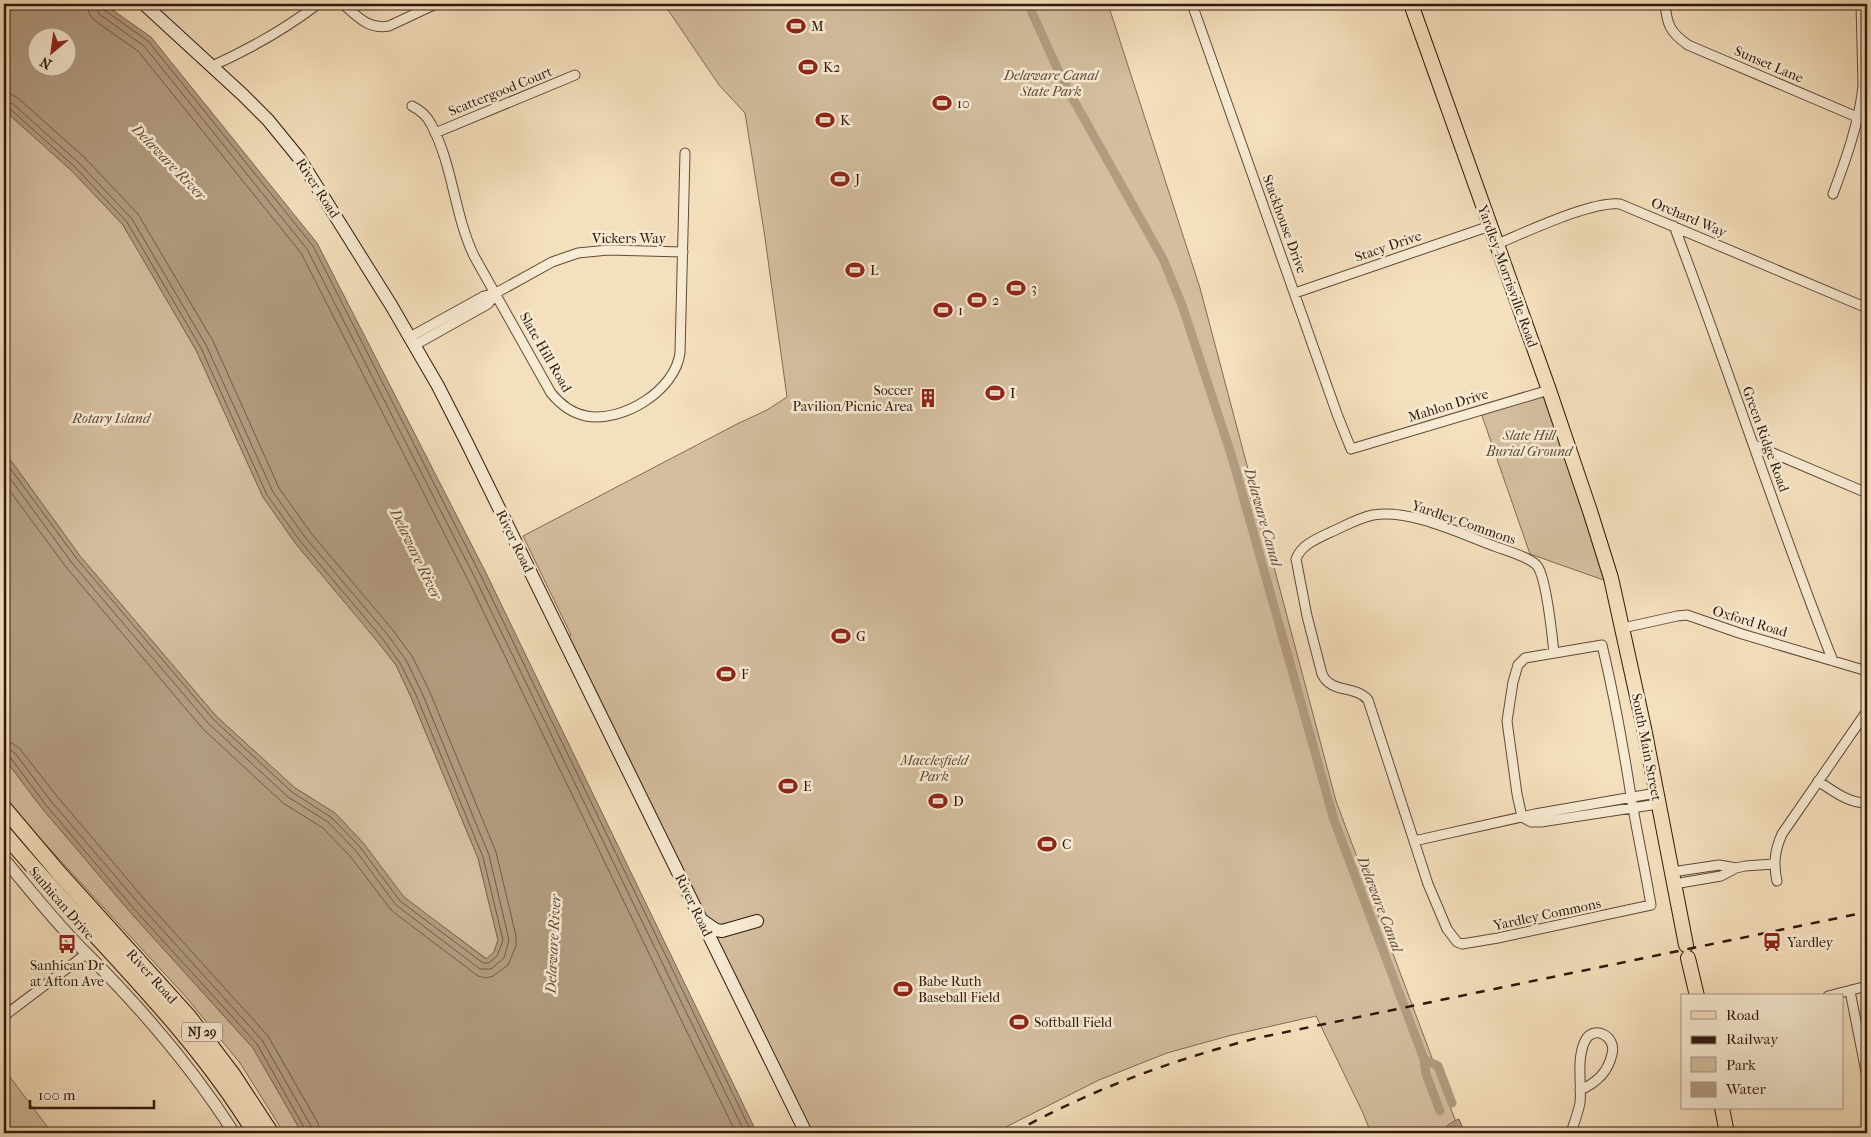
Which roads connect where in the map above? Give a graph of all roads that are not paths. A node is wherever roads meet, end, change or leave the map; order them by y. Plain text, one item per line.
1 (144, 4) edge
2 (318, 4) edge
3 (344, 4) edge
4 (436, 4) edge
5 (1192, 4) edge
6 (1411, 4) edge
7 (1665, 4) edge
8 (1861, 4) edge
9 (212, 66) junction
10 (576, 76) dead end
11 (412, 106) dead end
12 (1857, 117) junction
13 (435, 133) junction
14 (685, 153) dead end
15 (1833, 194) dead end
16 (1490, 226) junction
17 (1674, 226) junction
18 (1497, 244) junction
19 (683, 252) junction
20 (1295, 293) junction
21 (496, 294) junction
22 (1867, 308) edge
23 (412, 341) junction
24 (1549, 390) junction
25 (1754, 445) junction
26 (1355, 447) joint
27 (1867, 493) edge
28 (1602, 550) joint
29 (1623, 628) junction
30 (1554, 653) junction
31 (1833, 661) junction
32 (1867, 671) edge
33 (1867, 712) edge
34 (1818, 781) junction
35 (1657, 798) junction
36 (1632, 802) junction
37 (1867, 803) edge
38 (4, 808) edge
39 (1522, 817) junction
40 (4, 833) edge
41 (1414, 840) junction
42 (4, 859) edge
43 (1774, 864) junction
44 (1673, 878) junction
45 (1777, 880) dead end
46 (701, 920) junction
47 (712, 943) junction
48 (86, 954) junction
49 (1867, 986) edge
50 (1850, 990) junction
51 (1697, 994) edge
52 (1835, 994) edge
53 (4, 1016) edge
54 (1867, 1077) edge
55 (1580, 1090) junction
56 (1722, 1110) edge
57 (234, 1133) edge
58 (255, 1133) edge
59 (271, 1133) edge
60 (806, 1133) edge
61 (1572, 1133) edge
62 (1727, 1133) edge

1 - 9 main road, River Road
2 - 9 street
3 - 4 street
5 - 20 street, Stackhouse Drive
6 - 16 main road, Yardley-Morrisville Road
7 - 12 street, Sunset Lane
8 - 12 street
9 - 23 main road, River Road
10 - 13 street, Scattergood Court
11 - 13 street, Slate Hill Road
12 - 15 street
13 - 21 street, Slate Hill Road
14 - 19 street, Slate Hill Road
16 - 18 main road, Yardley-Morrisville Road
16 - 20 street, Stacy Drive
17 - 18 street, Orchard Way
17 - 22 street, Orchard Way
17 - 25 street, Green Ridge Road
18 - 24 main road, Yardley-Morrisville Road
19 - 21 street, Vickers Way
19 - 21 street, Slate Hill Road
20 - 26 street, Stackhouse Drive
21 - 23 street, Vickers Way
23 - 46 main road, River Road
24 - 26 street, Mahlon Drive
24 - 28 main road, Yardley-Morrisville Road
25 - 27 street
25 - 31 street, Green Ridge Road
28 - 29 main road, South Main Street
29 - 31 street, Oxford Road
29 - 35 main road, South Main Street
30 - 36 street, Yardley Commons
30 - 39 street, Yardley Commons
30 - 41 street, Yardley Commons
31 - 32 street, Oxford Road
33 - 34 street
34 - 37 street
34 - 43 street
35 - 36 street
35 - 44 main road, South Main Street
36 - 39 street
36 - 41 street, Yardley Commons
38 - 59 highway, River Road / NJ 29
39 - 41 street
40 - 58 highway, River Road / NJ 29
42 - 48 street, Sanhican Drive
43 - 44 street
43 - 45 street
44 - 51 main road, South Main Street
46 - 47 main road, River Road
46 - 47 main road
47 - 60 main road, River Road
48 - 53 street
48 - 57 street, Sanhican Drive
49 - 50 street
50 - 52 street
50 - 54 street
55 - 55 street
55 - 61 street
56 - 62 main road

